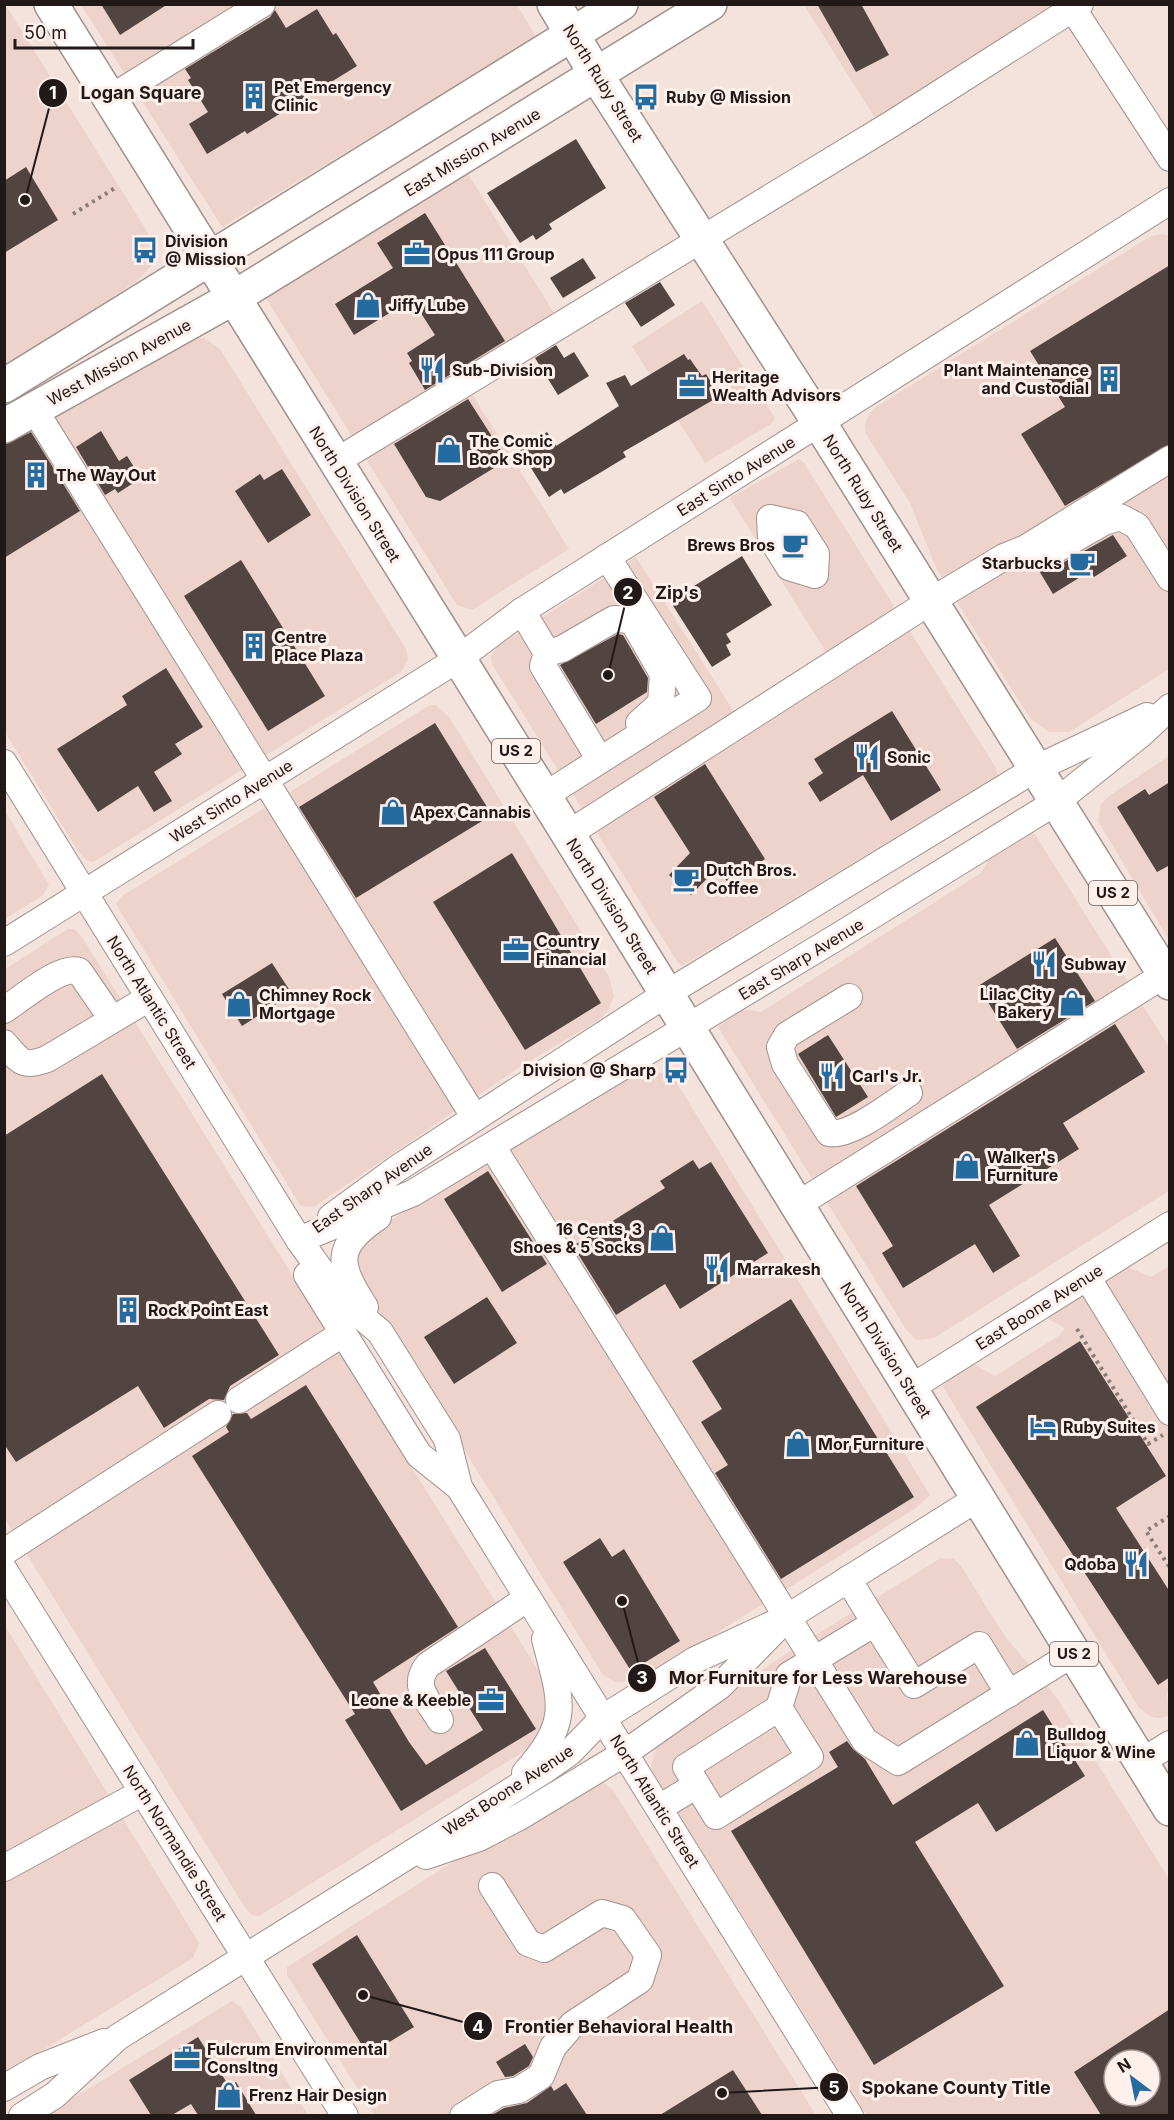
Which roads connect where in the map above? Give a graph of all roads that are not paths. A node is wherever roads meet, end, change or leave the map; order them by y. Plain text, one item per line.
1 (51, 4) edge
2 (262, 4) edge
3 (554, 4) edge
4 (621, 4) edge
5 (710, 4) edge
6 (1077, 7) edge
7 (573, 34) junction
8 (597, 76) junction
9 (109, 99) junction
10 (1170, 158) edge
11 (1170, 201) edge
12 (701, 239) junction
13 (208, 259) junction
14 (233, 298) junction
15 (4, 386) edge
16 (34, 409) junction
17 (820, 424) junction
18 (4, 426) edge
19 (1170, 459) edge
20 (335, 462) junction
21 (607, 557) junction
22 (1004, 557) junction
23 (1170, 578) edge
24 (931, 601) junction
25 (522, 611) junction
26 (547, 653) junction
27 (458, 659) junction
28 (1170, 706) edge
29 (600, 760) junction
30 (4, 763) edge
31 (1035, 769) junction
32 (266, 780) junction
33 (544, 796) junction
34 (1056, 802) junction
35 (568, 834) junction
36 (84, 893) junction
37 (4, 943) edge
38 (1167, 979) edge
39 (666, 994) junction
40 (849, 997) dead end
41 (149, 998) junction
42 (4, 1010) edge
43 (112, 1019) junction
44 (687, 1029) junction
45 (4, 1043) edge
46 (909, 1093) dead end
47 (474, 1118) junction
48 (492, 1146) junction
49 (413, 1193) junction
50 (796, 1205) junction
51 (1170, 1225) edge
52 (299, 1240) junction
53 (1087, 1277) junction
54 (380, 1332) junction
55 (342, 1335) junction
56 (909, 1389) junction
57 (239, 1400) dead end
58 (1170, 1412) edge
59 (218, 1414) dead end
60 (459, 1487) junction
61 (978, 1498) junction
62 (4, 1552) edge
63 (4, 1570) edge
64 (848, 1579) junction
65 (534, 1607) junction
66 (788, 1617) junction
67 (875, 1623) junction
68 (1074, 1653) junction
69 (814, 1659) junction
70 (1009, 1694) junction
71 (779, 1708) junction
72 (603, 1718) junction
73 (440, 1720) dead end
74 (1170, 1744) edge
75 (625, 1753) junction
76 (1141, 1762) junction
77 (697, 1785) junction
78 (143, 1792) junction
79 (505, 1796) junction
80 (659, 1808) junction
81 (1170, 1809) edge
82 (4, 1868) edge
83 (381, 1872) junction
84 (492, 1886) dead end
85 (246, 1957) junction
86 (118, 2037) junction
87 (6, 2083) edge
88 (22, 2115) edge
89 (345, 2115) edge
90 (463, 2115) edge
91 (850, 2115) edge

1 - 9 main road, North Division Street / US 2
2 - 9 street
3 - 7 main road, North Ruby Street / US 2
4 - 7 main road
5 - 8 main road, East Mission Avenue
6 - 10 street
6 - 12 street
7 - 8 main road, North Ruby Street / US 2
7 - 13 main road
8 - 12 main road, North Ruby Street / US 2
8 - 14 main road, East Mission Avenue
9 - 13 main road, North Division Street / US 2
11 - 17 street, East Sinto Avenue
12 - 17 main road, North Ruby Street / US 2
12 - 20 street
13 - 14 main road, North Division Street / US 2
13 - 15 main road
14 - 16 main road, West Mission Avenue
14 - 20 main road, North Division Street / US 2
16 - 18 main road, West Mission Avenue
16 - 32 street
17 - 21 street, East Sinto Avenue
17 - 24 main road, North Ruby Street / US 2
19 - 22 street
20 - 27 main road, North Division Street / US 2
21 - 25 street, East Sinto Avenue
21 - 29 street
22 - 23 street
22 - 24 street
24 - 31 main road, North Ruby Street / US 2
24 - 35 street
25 - 26 street
25 - 27 street, East Sinto Avenue
26 - 29 street
26 - 29 street
27 - 32 street, West Sinto Avenue
27 - 33 main road, North Division Street / US 2
28 - 31 street, East Sharp Avenue
28 - 34 street, East Sharp Avenue
29 - 33 street
30 - 36 street, North Atlantic Street
31 - 34 main road, North Ruby Street / US 2
31 - 39 street, East Sharp Avenue
32 - 36 street, West Sinto Avenue
32 - 47 street
33 - 35 main road, North Division Street / US 2
34 - 38 main road, North Ruby Street / US 2
34 - 44 street, East Sharp Avenue
35 - 39 main road, North Division Street / US 2
36 - 37 street, West Sinto Avenue
36 - 41 street, North Atlantic Street
38 - 50 street
39 - 44 main road, North Division Street / US 2
39 - 47 street, East Sharp Avenue
40 - 46 street
41 - 43 street
41 - 52 street, North Atlantic Street
42 - 43 street
43 - 45 street
44 - 48 street, East Sharp Avenue
44 - 50 main road, North Division Street / US 2
47 - 52 street, East Sharp Avenue
48 - 49 street, East Sharp Avenue
48 - 66 street
49 - 52 street, East Sharp Avenue
49 - 54 street
50 - 56 main road, North Division Street / US 2
51 - 53 street, East Boone Avenue
52 - 54 street, North Atlantic Street
52 - 55 street, North Atlantic Street
53 - 56 street, East Boone Avenue
53 - 58 street
54 - 60 street, North Atlantic Street
55 - 57 street
55 - 60 street, North Atlantic Street
56 - 61 main road, North Division Street / US 2
59 - 62 street
60 - 65 street, North Atlantic Street
61 - 64 street, West Boone Avenue
61 - 68 main road, North Division Street / US 2
63 - 78 street, North Normandie Street
64 - 66 street, West Boone Avenue
64 - 67 street
65 - 72 street, North Atlantic Street
65 - 73 street
65 - 79 street
66 - 69 street
66 - 72 street, West Boone Avenue
66 - 75 street, West Boone Avenue
67 - 69 street
67 - 70 street
68 - 70 street
68 - 76 main road, North Division Street / US 2
69 - 70 street
69 - 71 street
71 - 77 street
71 - 77 street
72 - 75 street, North Atlantic Street
72 - 79 street, West Boone Avenue
74 - 76 street
75 - 80 street, North Atlantic Street
75 - 83 street, West Boone Avenue
76 - 81 main road, North Division Street / US 2
77 - 80 street
78 - 82 street
78 - 85 street, North Normandie Street
79 - 83 street, West Boone Avenue
80 - 91 street, North Atlantic Street
83 - 85 street, West Boone Avenue
84 - 90 street
85 - 86 street, West Boone Avenue
85 - 89 street, North Normandie Street
86 - 87 street, West Boone Avenue
86 - 88 street, West Boone Avenue

